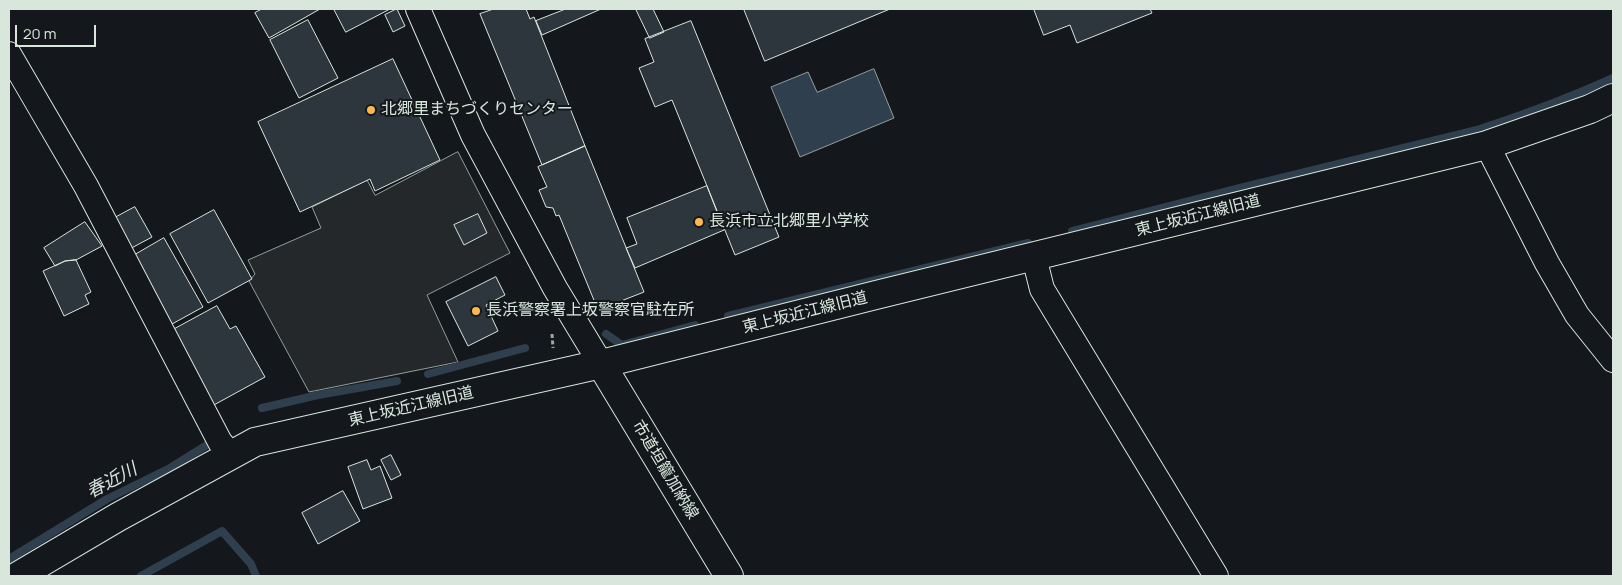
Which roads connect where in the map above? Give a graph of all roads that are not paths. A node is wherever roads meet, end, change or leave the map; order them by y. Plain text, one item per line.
1 (418, 9) edge
2 (9, 54) edge
3 (1613, 98) edge
4 (1487, 145) junction
5 (1034, 256) junction
6 (1613, 360) edge
7 (601, 364) junction
8 (231, 455) junction
9 (18, 576) edge
10 (729, 576) edge
11 (1216, 576) edge

1 - 7 street
2 - 8 street
3 - 4 street, 東上坂近江線旧道
4 - 5 street, 東上坂近江線旧道
4 - 6 street
5 - 7 street, 東上坂近江線旧道
5 - 11 street
7 - 8 street, 東上坂近江線旧道
7 - 10 street, 市道垣籠加納線
8 - 9 street, 東上坂近江線旧道

